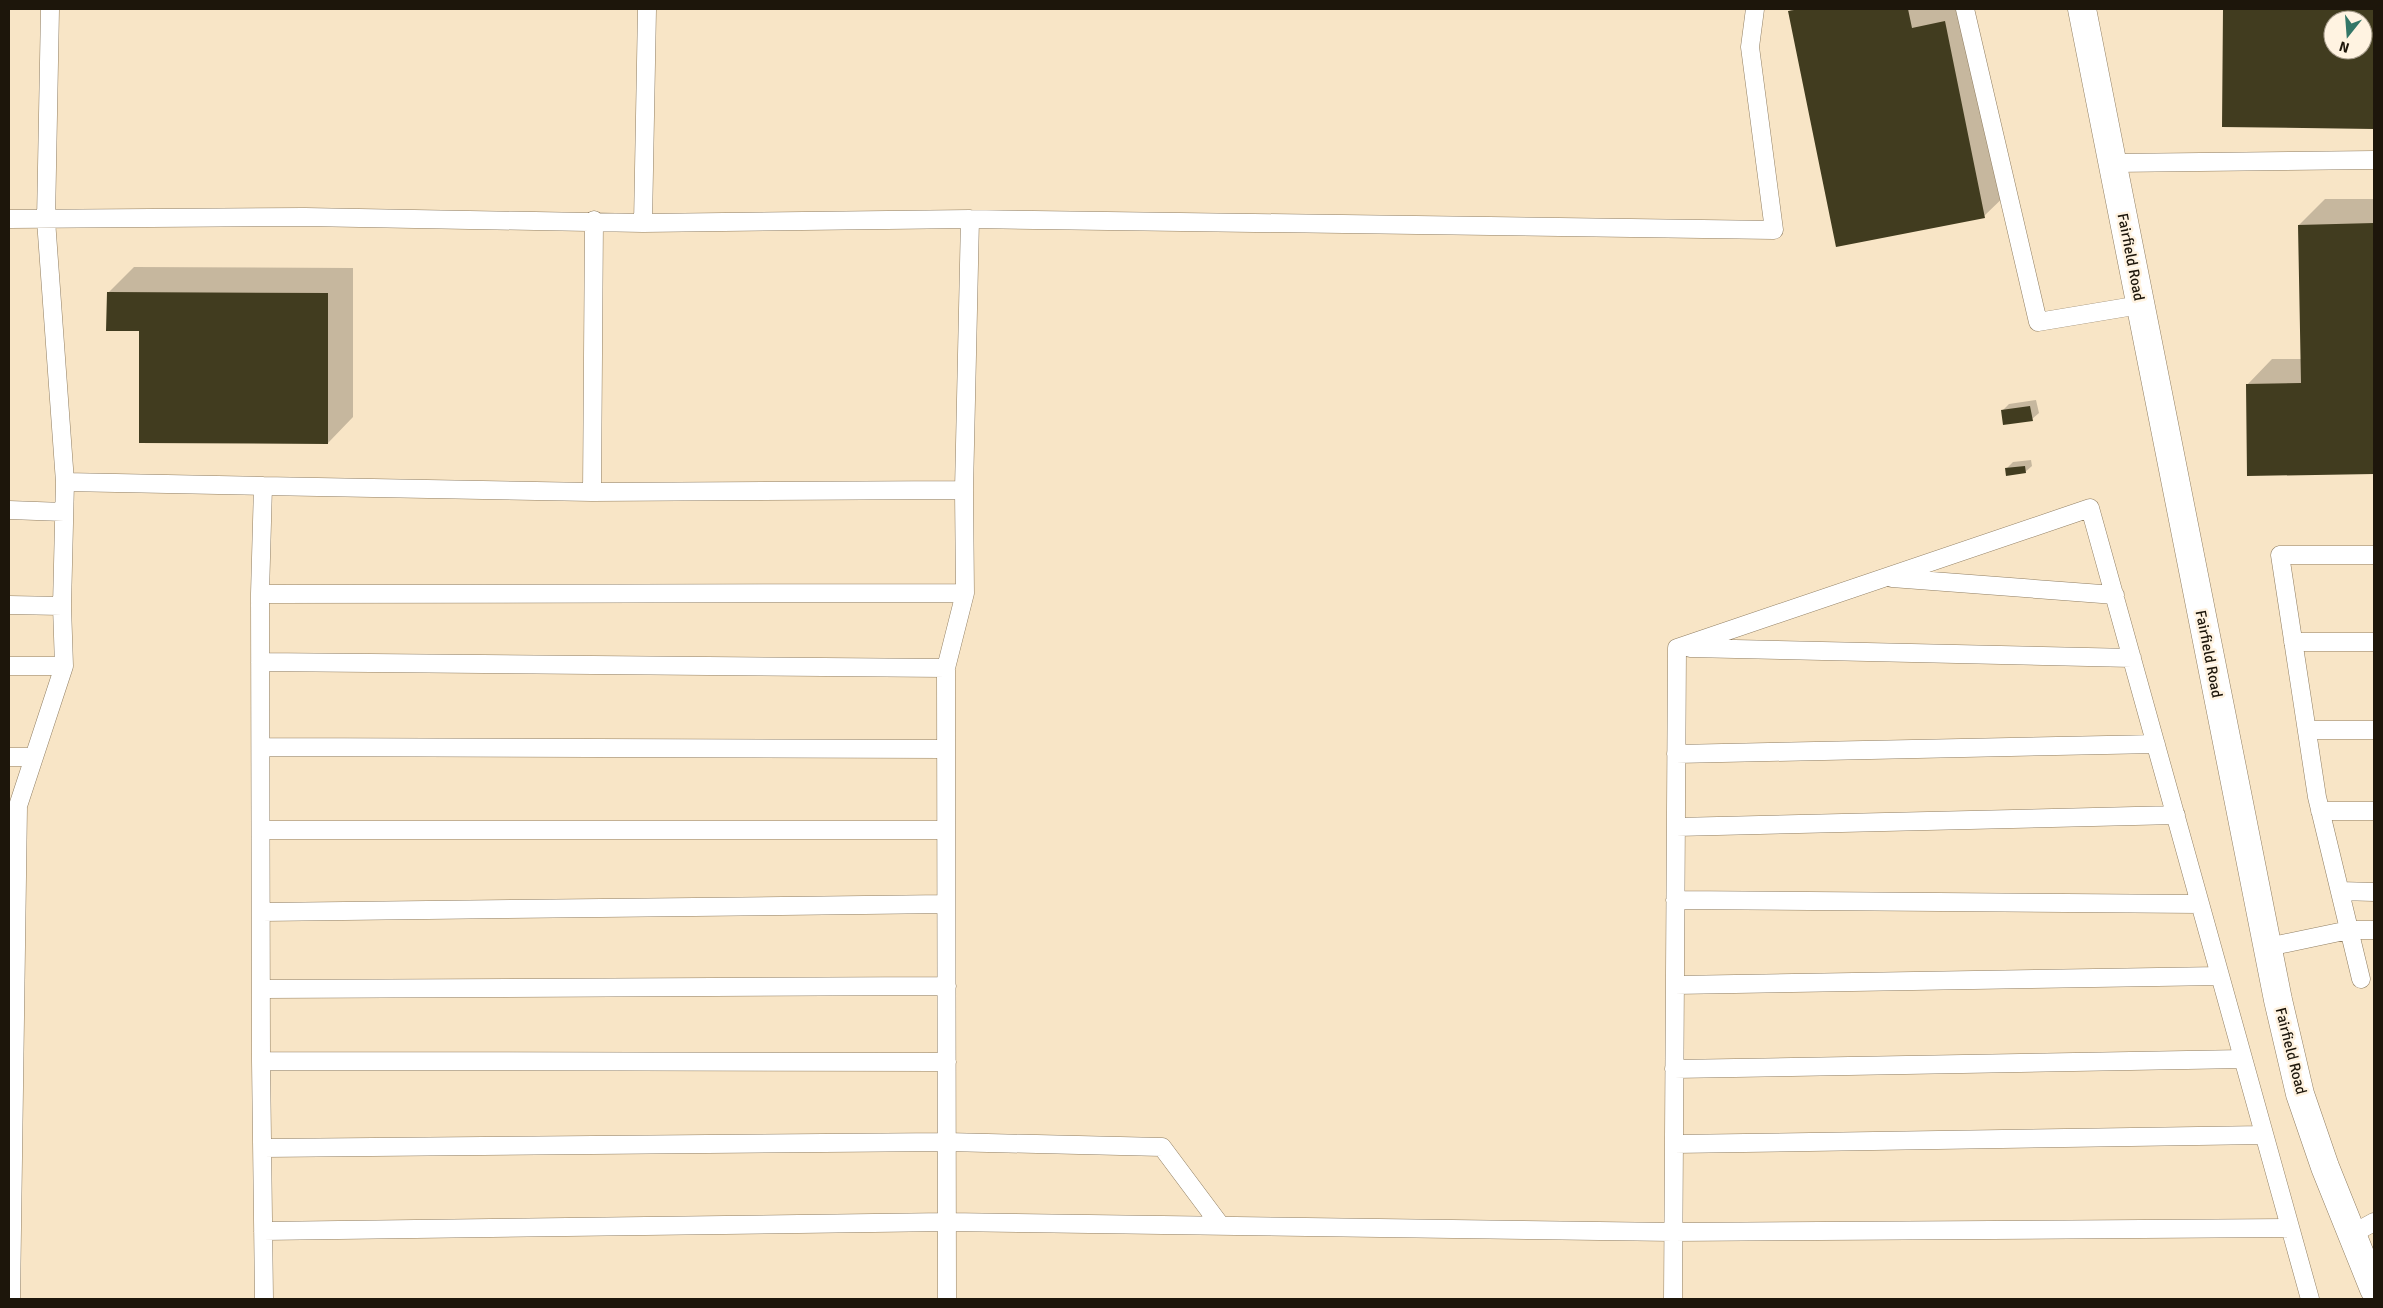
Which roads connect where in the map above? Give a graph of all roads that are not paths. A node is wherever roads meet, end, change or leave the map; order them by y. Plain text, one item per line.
1 (50, 9) edge
2 (647, 9) edge
3 (1755, 9) edge
4 (1965, 9) edge
5 (2082, 9) edge
6 (2374, 160) edge
7 (2112, 163) junction
8 (9, 219) edge
9 (46, 220) junction
10 (594, 220) junction
11 (970, 220) junction
12 (643, 223) junction
13 (2140, 305) junction
14 (64, 482) junction
15 (264, 486) junction
16 (964, 490) junction
17 (592, 492) junction
18 (9, 510) edge
19 (64, 512) junction
20 (2374, 555) edge
21 (1884, 578) junction
22 (966, 593) junction
23 (260, 594) junction
24 (2114, 595) junction
25 (9, 605) edge
26 (62, 606) junction
27 (2293, 642) junction
28 (2374, 642) edge
29 (1677, 648) junction
30 (2132, 658) junction
31 (260, 662) junction
32 (9, 666) edge
33 (64, 666) junction
34 (946, 668) junction
35 (2307, 730) junction
36 (2374, 730) edge
37 (2156, 744) junction
38 (261, 747) junction
39 (946, 748) junction
40 (1676, 754) junction
41 (9, 757) edge
42 (34, 757) junction
43 (2320, 811) junction
44 (2374, 811) edge
45 (2176, 815) junction
46 (1676, 827) junction
47 (262, 830) junction
48 (946, 830) junction
49 (13, 838) edge
50 (2340, 891) junction
51 (2374, 892) edge
52 (1675, 900) junction
53 (946, 904) junction
54 (2200, 904) junction
55 (262, 912) junction
56 (13, 918) edge
57 (2349, 930) junction
58 (2374, 930) edge
59 (2268, 947) junction
60 (2220, 976) junction
61 (2361, 978) dead end
62 (1675, 985) junction
63 (946, 986) junction
64 (262, 989) junction
65 (12, 994) edge
66 (2243, 1059) junction
67 (261, 1061) junction
68 (947, 1062) junction
69 (1674, 1070) junction
70 (12, 1076) edge
71 (2264, 1135) junction
72 (947, 1142) junction
73 (1674, 1144) junction
74 (263, 1148) junction
75 (11, 1158) edge
76 (947, 1222) junction
77 (1221, 1226) junction
78 (2290, 1228) junction
79 (2363, 1228) edge
80 (263, 1231) junction
81 (1673, 1232) junction
82 (10, 1237) edge
83 (2374, 1290) edge
84 (11, 1299) edge
85 (264, 1299) edge
86 (946, 1299) edge
87 (1673, 1299) edge
88 (2310, 1299) edge

1 - 9 lane
2 - 12 lane
3 - 11 lane
4 - 13 lane
5 - 7 street, Fairfield Road
6 - 7 lane
7 - 13 street, Fairfield Road
8 - 9 lane
9 - 10 lane
9 - 14 lane
10 - 12 lane
10 - 17 lane
11 - 12 lane
11 - 16 lane
13 - 59 street, Fairfield Road
14 - 15 lane
14 - 19 lane
15 - 17 lane
15 - 23 lane
16 - 17 lane
16 - 22 lane
18 - 19 lane
19 - 26 lane
20 - 27 lane
21 - 24 lane
21 - 24 lane
21 - 29 lane
22 - 23 lane
22 - 34 lane
23 - 31 lane
24 - 30 lane
25 - 26 lane
26 - 33 lane
27 - 28 lane
27 - 35 lane
29 - 30 lane
29 - 40 lane
30 - 37 lane
31 - 34 lane
31 - 38 lane
32 - 33 lane
33 - 42 lane
34 - 39 lane
35 - 36 lane
35 - 43 lane
37 - 40 lane
37 - 45 lane
38 - 39 lane
38 - 47 lane
39 - 48 lane
40 - 46 lane
41 - 42 lane
42 - 49 lane
43 - 44 lane
43 - 50 lane
45 - 46 lane
45 - 54 lane
46 - 52 lane
47 - 48 lane
47 - 55 lane
48 - 53 lane
49 - 56 lane
50 - 51 lane
50 - 57 lane
52 - 54 lane
52 - 62 lane
53 - 55 lane
53 - 63 lane
54 - 60 lane
55 - 64 lane
56 - 65 lane
57 - 58 lane
57 - 59 lane
57 - 61 lane
59 - 79 street, Fairfield Road
60 - 62 lane
60 - 66 lane
62 - 69 lane
63 - 64 lane
63 - 68 lane
64 - 67 lane
65 - 70 lane
66 - 69 lane
66 - 71 lane
67 - 68 lane
67 - 74 lane
68 - 72 lane
69 - 73 lane
70 - 75 lane
71 - 73 lane
71 - 78 lane
72 - 74 lane
72 - 76 lane
72 - 77 lane
73 - 81 lane
74 - 80 lane
75 - 82 lane
76 - 77 lane
76 - 80 lane
76 - 86 lane
77 - 81 lane
78 - 81 lane
78 - 88 lane
79 - 83 street, Fairfield Road
80 - 85 lane
81 - 87 lane
82 - 84 lane

